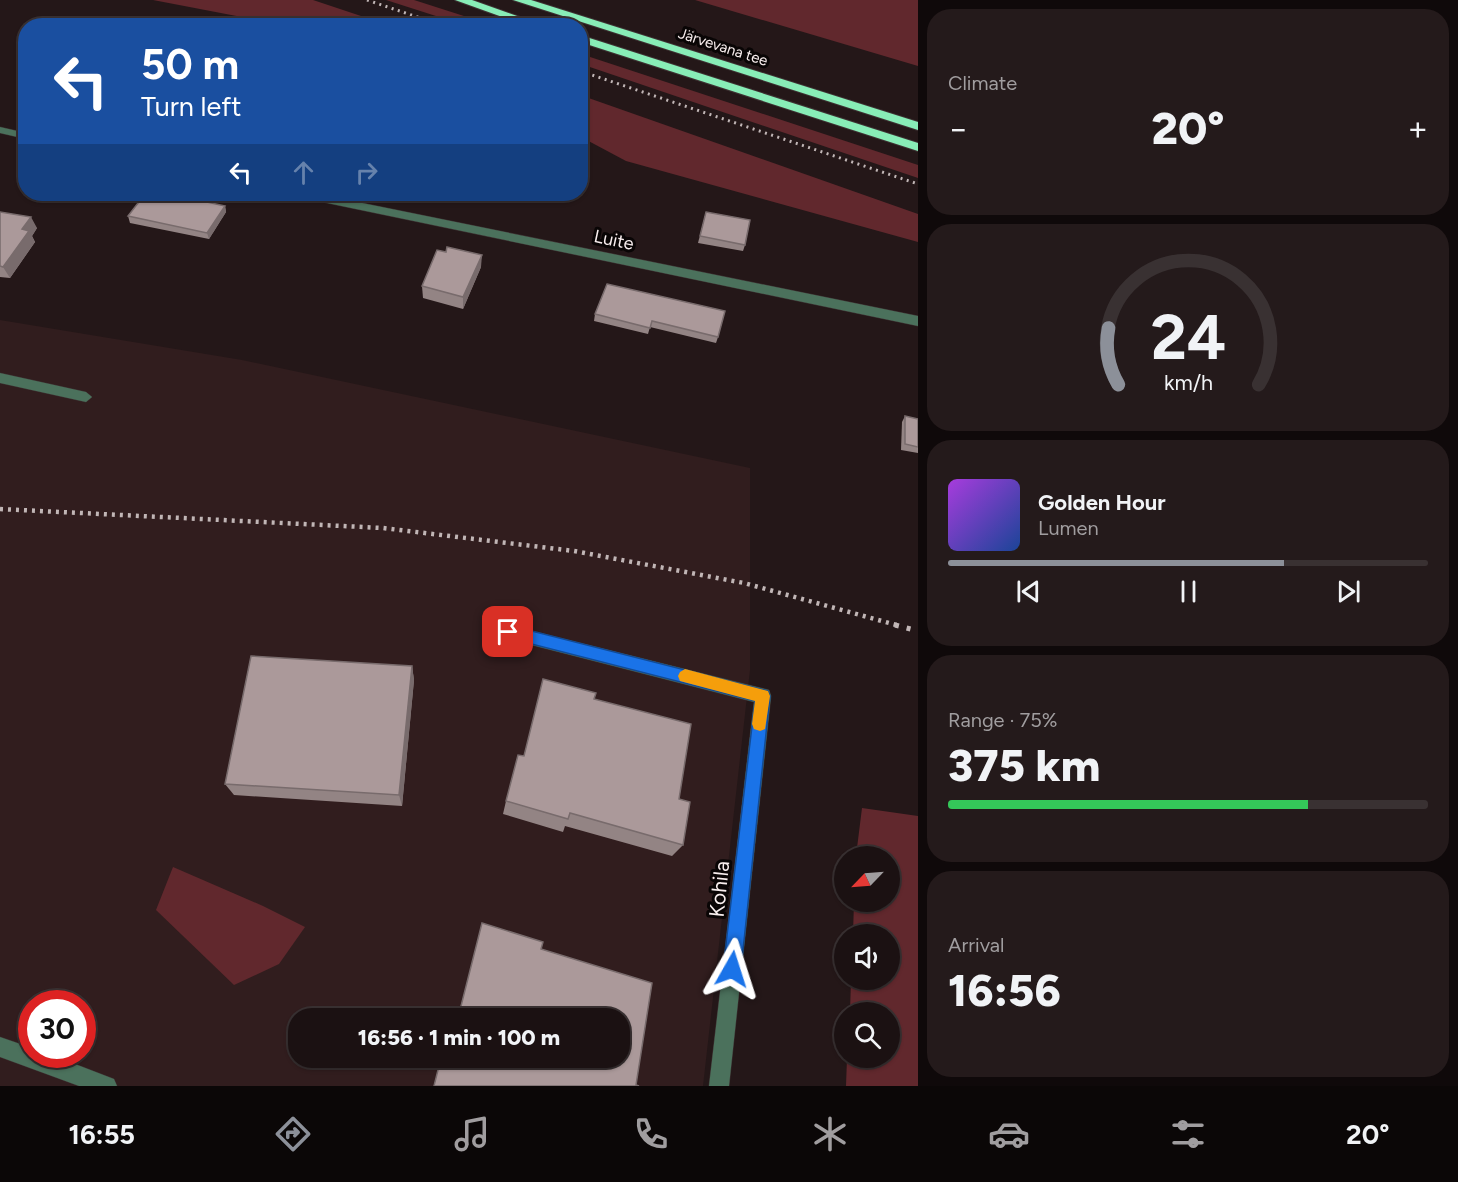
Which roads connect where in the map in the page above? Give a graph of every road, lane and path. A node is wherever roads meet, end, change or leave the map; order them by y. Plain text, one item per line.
1 (461, 0) edge
2 (519, 0) edge
3 (516, 18) edge
4 (576, 18) edge
5 (588, 22) edge
6 (588, 41) edge
7 (918, 126) edge
8 (0, 130) edge
9 (18, 134) edge
10 (918, 147) edge
11 (336, 201) edge
12 (918, 321) edge
13 (0, 378) edge
14 (86, 397) dead end
15 (508, 632) dead end
16 (0, 1047) edge
17 (107, 1086) edge
18 (719, 1086) edge

1 - 3 highway
2 - 4 highway, Järvevana tee
5 - 7 highway, Järvevana tee
6 - 10 highway, Järvevana tee
8 - 9 street
11 - 12 street, Luite
13 - 14 lane
15 - 18 street, Kohila
16 - 17 street

